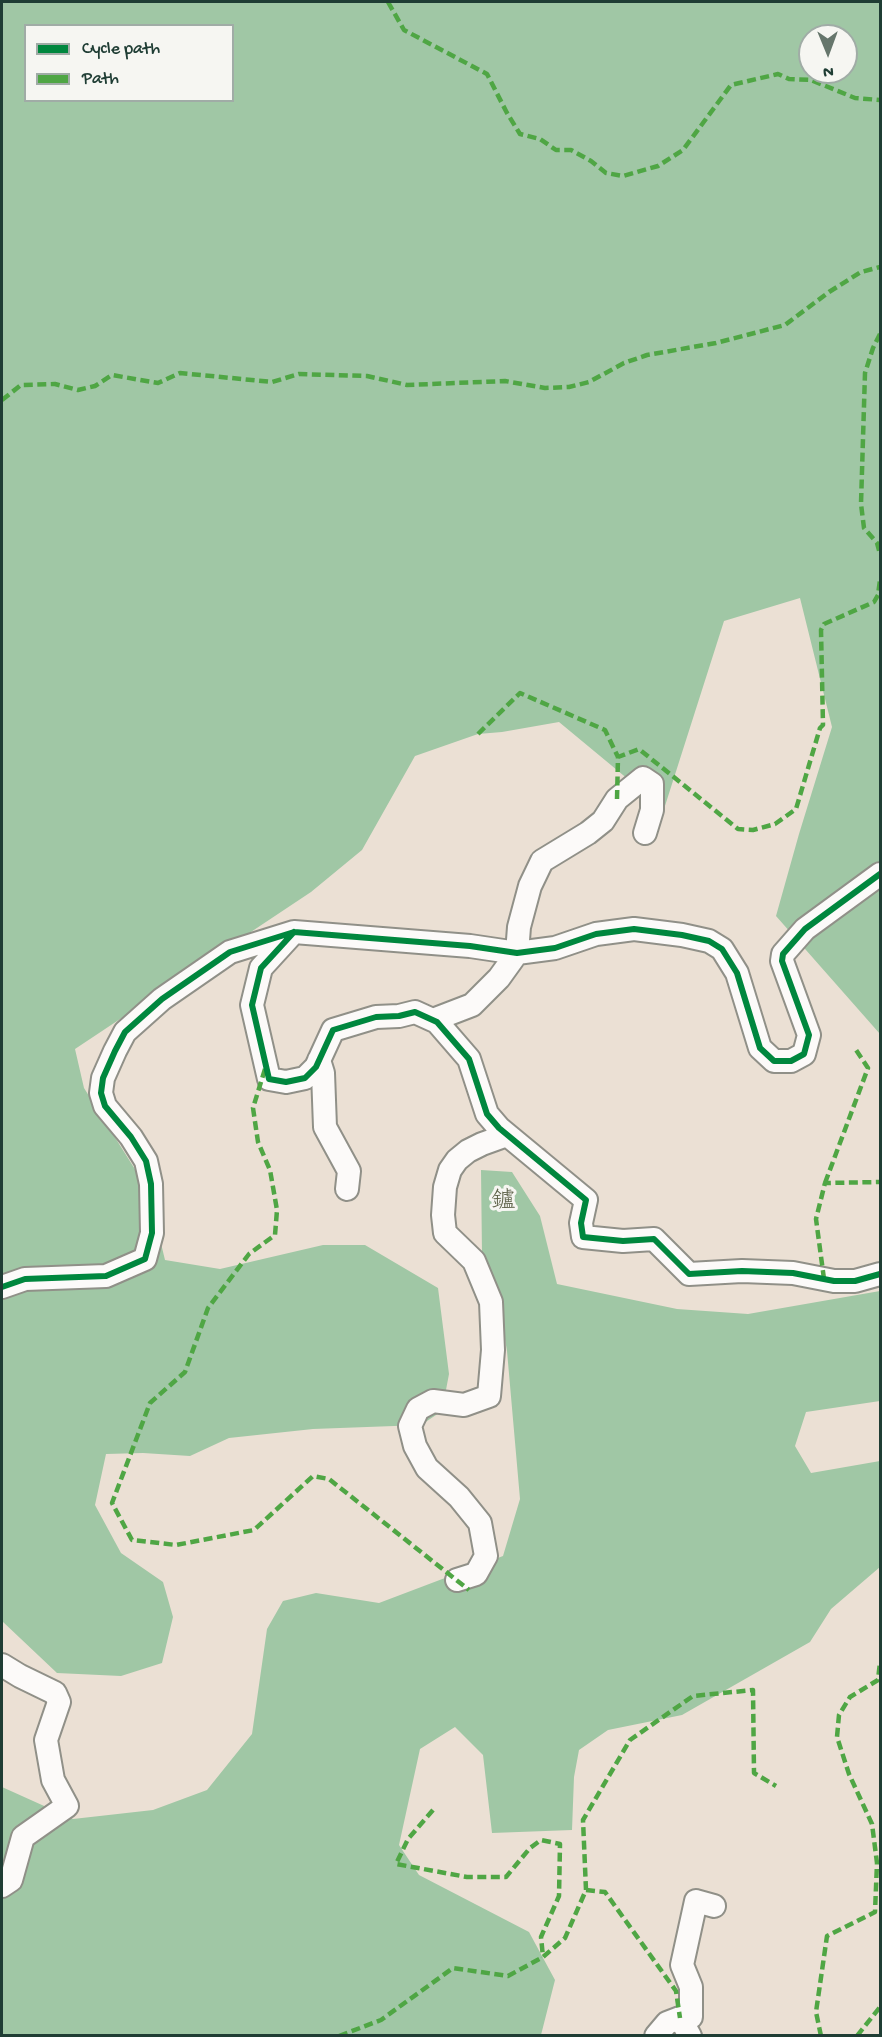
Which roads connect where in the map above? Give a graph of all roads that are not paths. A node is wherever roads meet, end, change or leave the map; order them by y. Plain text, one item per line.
1 (645, 833) dead end
2 (880, 874) edge
3 (294, 932) junction
4 (517, 953) junction
5 (433, 1020) junction
6 (319, 1060) junction
7 (507, 1135) junction
8 (347, 1189) dead end
9 (880, 1274) edge
10 (2, 1287) edge
11 (456, 1580) dead end
12 (2, 1665) edge
13 (2, 1886) edge
14 (714, 1906) dead end
15 (685, 2027) edge
16 (656, 2036) edge

1 - 4 street
2 - 4 street
3 - 4 street
3 - 6 street
3 - 10 street
4 - 5 street
5 - 6 street
5 - 7 street
6 - 8 street
7 - 9 street
7 - 11 street
12 - 13 street
14 - 15 street
15 - 16 street

